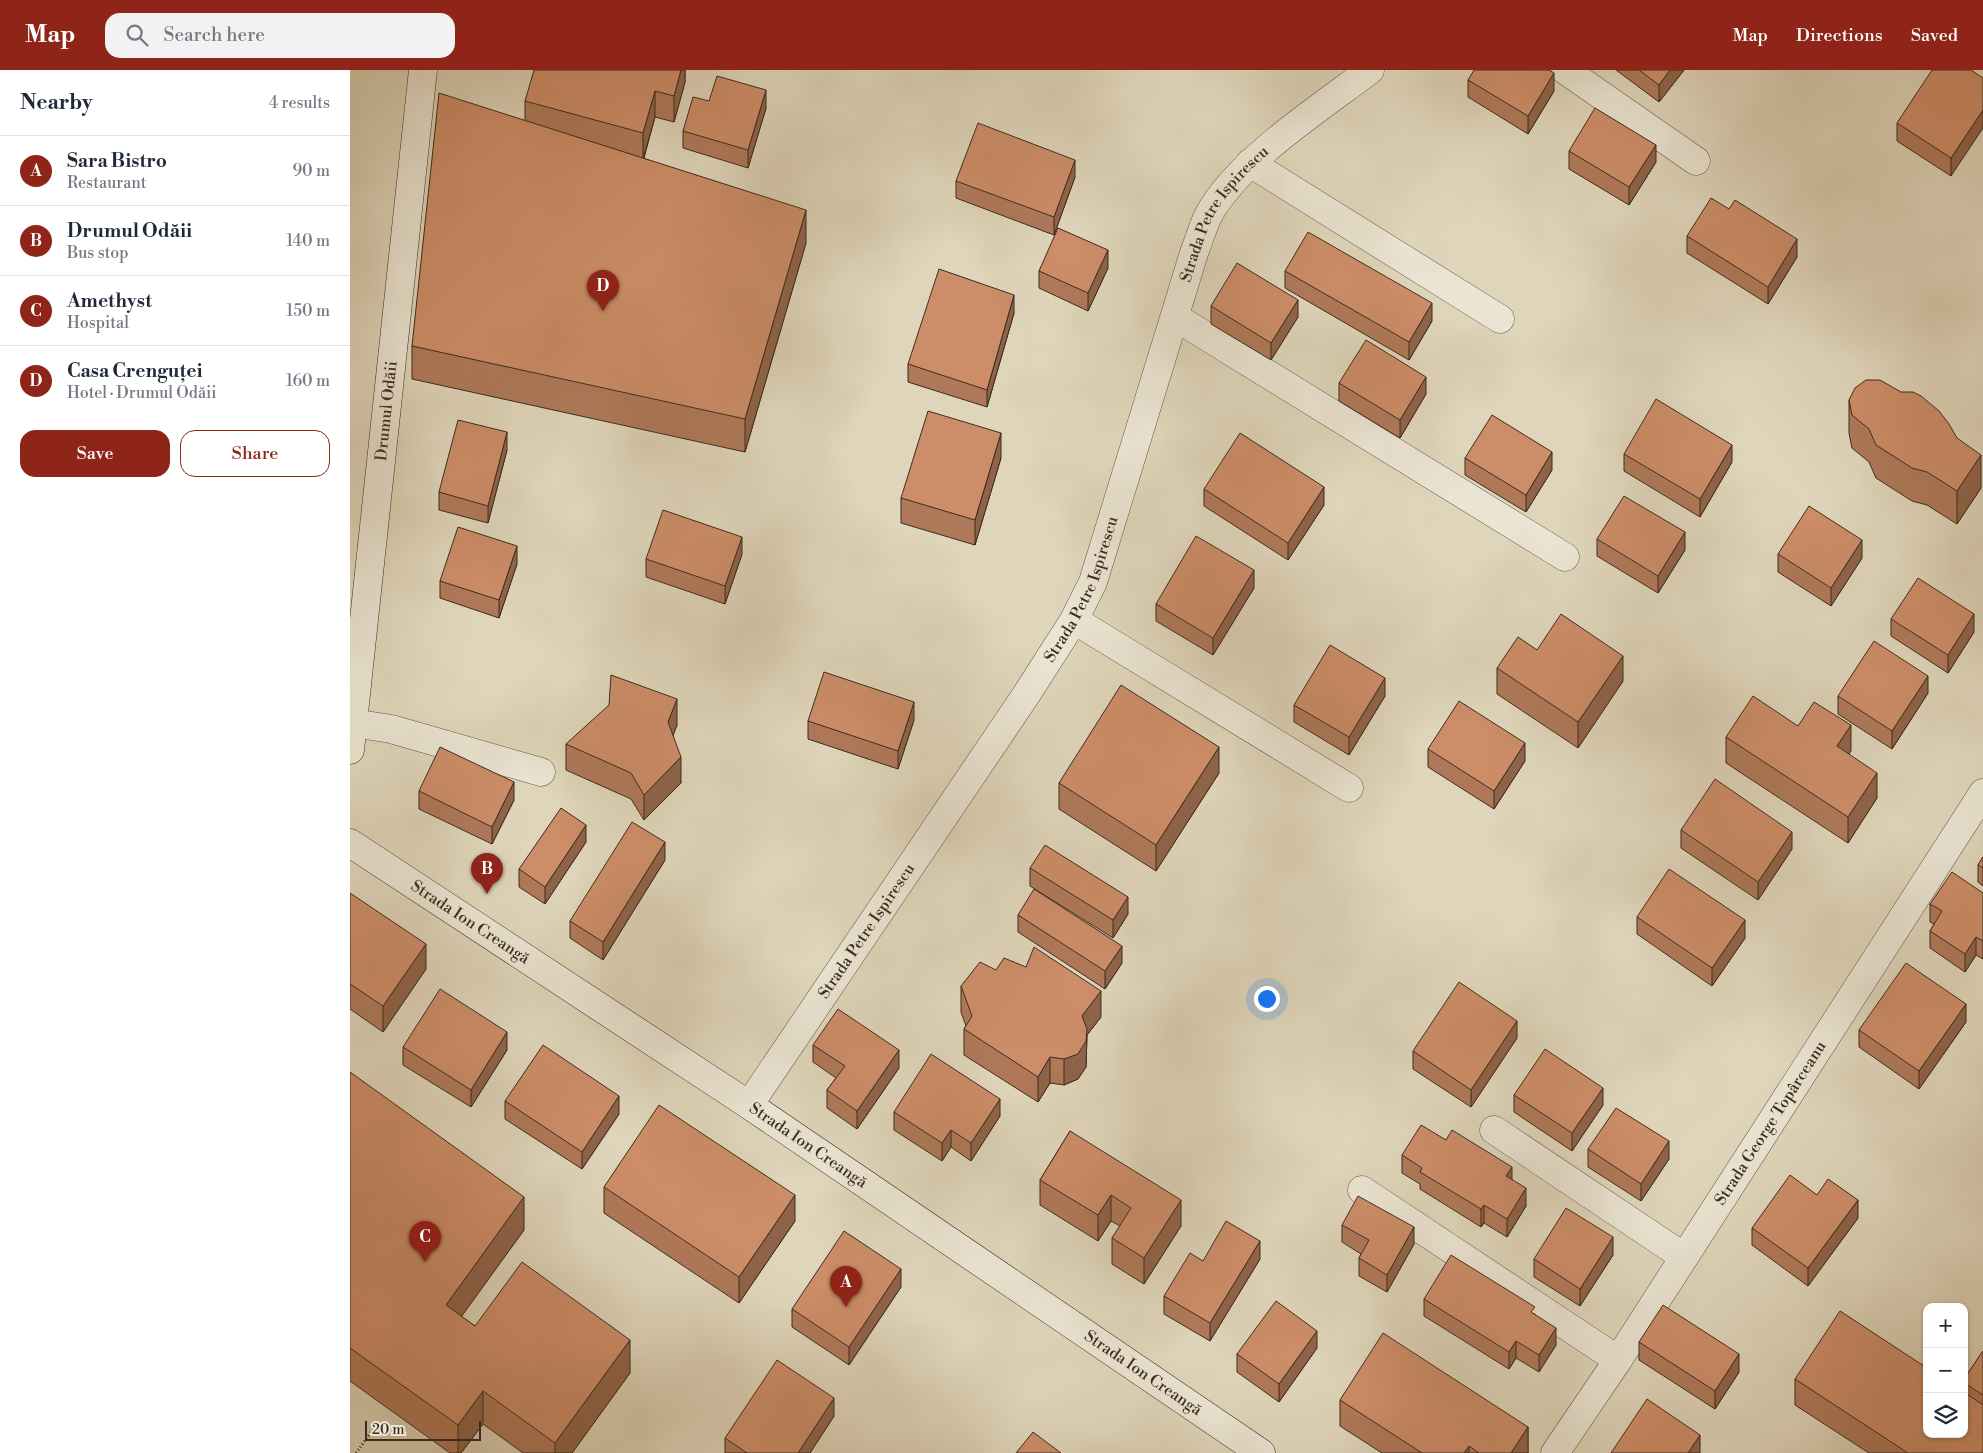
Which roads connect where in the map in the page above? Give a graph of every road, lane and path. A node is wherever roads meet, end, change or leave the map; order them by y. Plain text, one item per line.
1 (423, 70) edge
2 (1370, 70) edge
3 (1565, 70) edge
4 (1696, 160) dead end
5 (1250, 163) junction
6 (1175, 317) junction
7 (1500, 319) dead end
8 (1565, 557) dead end
9 (1074, 620) junction
10 (353, 723) junction
11 (350, 750) edge
12 (541, 772) dead end
13 (1350, 788) dead end
14 (1983, 793) edge
15 (350, 843) edge
16 (749, 1105) junction
17 (1494, 1130) dead end
18 (1362, 1190) dead end
19 (1684, 1258) junction
20 (1618, 1360) junction
21 (372, 1431) dead end
22 (356, 1453) edge
23 (1262, 1453) edge
24 (1555, 1453) edge

1 - 10 street, Drumul Odăii
2 - 5 street, Strada Petre Ispirescu
3 - 4 street
5 - 6 street, Strada Petre Ispirescu
5 - 7 street
6 - 8 street
6 - 9 street, Strada Petre Ispirescu
9 - 13 street
9 - 16 street, Strada Petre Ispirescu
10 - 11 street, Drumul Odăii
10 - 12 street
14 - 19 street, Strada George Topârceanu
15 - 16 street, Strada Ion Creangă
16 - 23 street, Strada Ion Creangă
17 - 19 street
18 - 20 street
19 - 20 street, Strada George Topârceanu
20 - 24 street, Strada George Topârceanu
21 - 22 path

